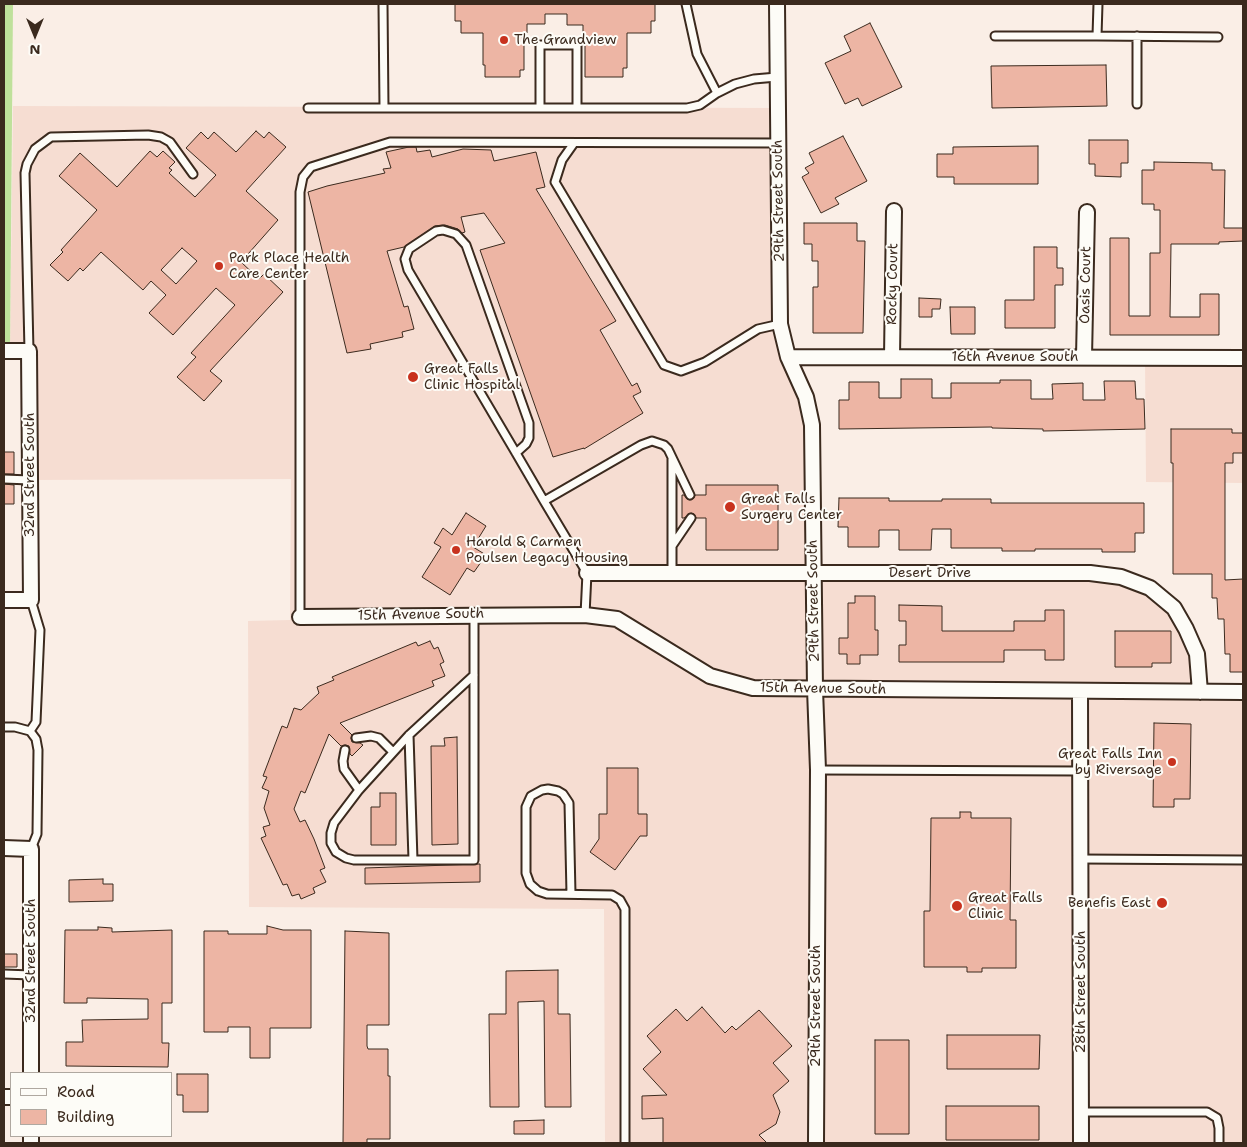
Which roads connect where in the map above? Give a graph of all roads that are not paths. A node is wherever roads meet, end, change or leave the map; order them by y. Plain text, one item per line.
1 (383, 4) edge
2 (686, 4) edge
3 (777, 4) edge
4 (1098, 4) edge
5 (995, 36) dead end
6 (1097, 36) junction
7 (1137, 36) junction
8 (1218, 36) dead end
9 (777, 77) junction
10 (717, 93) junction
11 (1137, 104) dead end
12 (308, 108) dead end
13 (384, 108) junction
14 (540, 108) junction
15 (577, 108) junction
16 (574, 143) junction
17 (778, 143) junction
18 (193, 174) dead end
19 (894, 211) dead end
20 (1087, 212) dead end
21 (780, 324) junction
22 (4, 351) edge
23 (29, 351) junction
24 (788, 357) junction
25 (892, 357) junction
26 (1084, 358) junction
27 (1243, 358) edge
28 (516, 453) junction
29 (672, 456) junction
30 (4, 480) edge
31 (30, 480) junction
32 (690, 496) dead end
33 (544, 501) junction
34 (691, 518) dead end
35 (672, 546) junction
36 (672, 572) junction
37 (814, 572) junction
38 (587, 573) junction
39 (4, 600) edge
40 (31, 600) junction
41 (584, 614) junction
42 (474, 615) junction
43 (300, 617) joint
44 (474, 675) junction
45 (815, 689) junction
46 (1080, 691) junction
47 (1200, 692) junction
48 (1243, 692) edge
49 (4, 727) edge
50 (30, 732) junction
51 (409, 735) junction
52 (356, 738) dead end
53 (345, 750) dead end
54 (394, 752) junction
55 (818, 770) junction
56 (1080, 771) junction
57 (359, 790) junction
58 (4, 848) edge
59 (31, 849) junction
60 (1080, 859) junction
61 (413, 860) junction
62 (1243, 860) edge
63 (571, 894) junction
64 (4, 974) edge
65 (31, 975) junction
66 (31, 1072) edge
67 (1081, 1112) junction
68 (625, 1143) edge
69 (816, 1143) edge
70 (1081, 1143) edge
71 (1219, 1143) edge

1 - 13 lane
2 - 10 lane
3 - 9 street, 29th Street South
4 - 6 lane
5 - 6 lane
6 - 7 lane
7 - 8 lane
7 - 11 lane
9 - 10 lane
9 - 17 street, 29th Street South
10 - 15 lane
12 - 13 lane
13 - 14 lane
14 - 15 lane
14 - 15 lane
16 - 17 lane
16 - 21 lane
16 - 43 lane
17 - 21 street, 29th Street South
18 - 23 lane
19 - 25 street, Rocky Court
20 - 26 street, Oasis Court
21 - 24 street, 29th Street South
22 - 23 street
23 - 31 street, 32nd Street South
24 - 25 street, 16th Avenue South
24 - 37 street, 29th Street South
25 - 26 street, 16th Avenue South
26 - 27 street, 16th Avenue South
28 - 28 lane
28 - 33 lane
29 - 32 lane
29 - 33 lane
29 - 35 lane
30 - 31 lane
31 - 40 street, 32nd Street South
33 - 38 lane
34 - 35 lane
35 - 36 lane
36 - 37 street, Desert Drive
36 - 38 street, Desert Drive
37 - 45 street, 29th Street South
37 - 47 street, Desert Drive
38 - 41 lane
39 - 40 street
40 - 50 lane
41 - 42 street, 15th Avenue South
41 - 45 street, 15th Avenue South
42 - 43 street, 15th Avenue South
42 - 44 lane
44 - 51 lane
44 - 61 lane
45 - 46 street, 15th Avenue South
45 - 55 street, 29th Street South
46 - 47 street, 15th Avenue South
46 - 56 street, 28th Street South
47 - 48 street, 15th Avenue South
49 - 50 lane
50 - 59 lane
51 - 54 lane
51 - 61 lane
52 - 54 lane
53 - 57 lane
54 - 57 lane
55 - 56 lane
55 - 69 street, 29th Street South
56 - 60 street, 28th Street South
57 - 61 lane
58 - 59 street
59 - 65 street, 32nd Street South
60 - 62 lane
60 - 67 street, 28th Street South
63 - 63 lane
63 - 68 lane
64 - 65 lane
65 - 66 street, 32nd Street South
67 - 70 street, 28th Street South
67 - 71 lane

